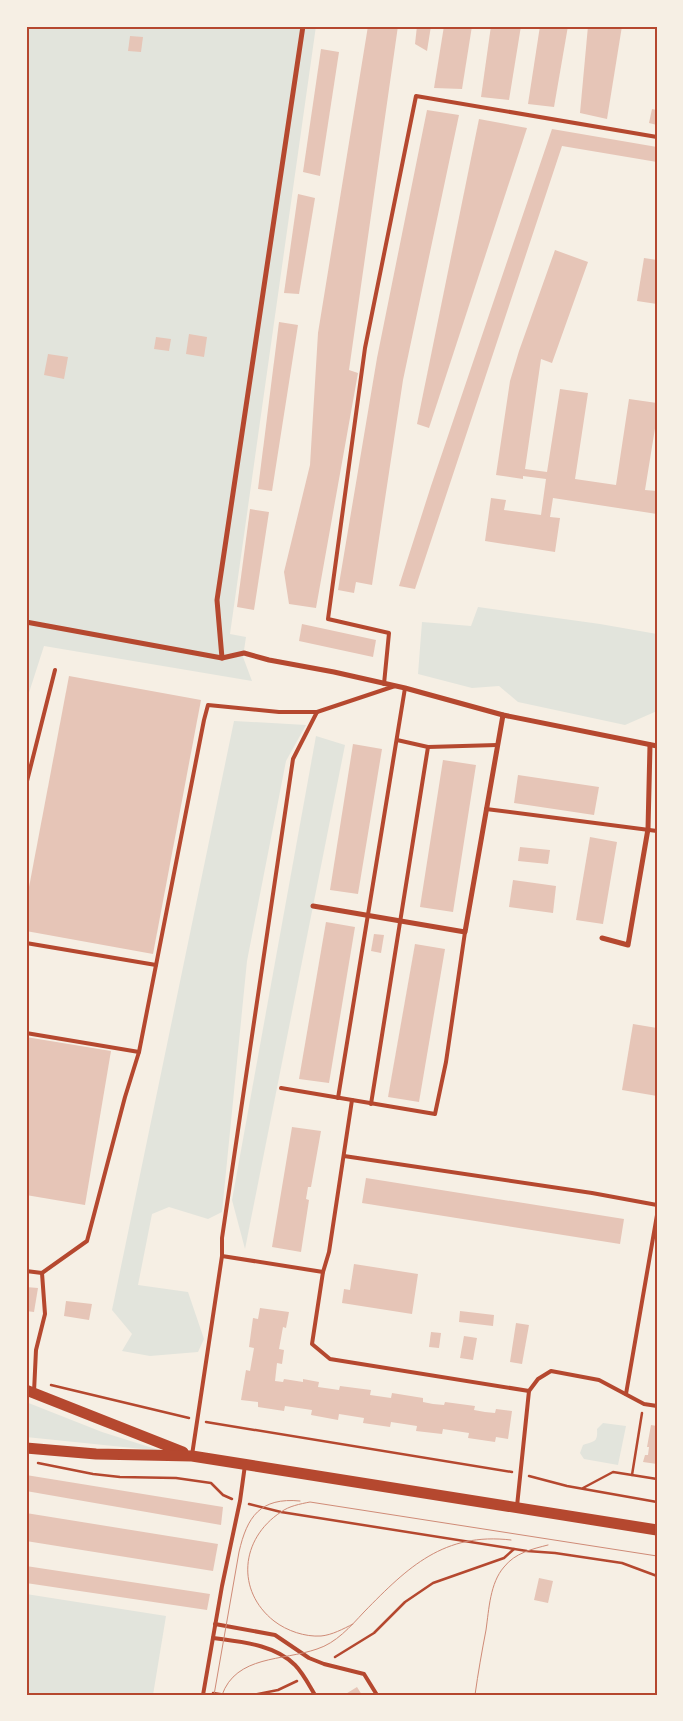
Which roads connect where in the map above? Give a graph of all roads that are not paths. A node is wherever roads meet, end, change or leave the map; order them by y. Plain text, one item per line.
1 (303, 26) edge
2 (657, 137) edge
3 (26, 622) edge
4 (222, 658) junction
5 (55, 670) dead end
6 (384, 684) junction
7 (395, 686) junction
8 (405, 688) junction
9 (317, 712) junction
10 (503, 715) junction
11 (396, 740) junction
12 (496, 745) junction
13 (654, 746) edge
14 (428, 747) junction
15 (26, 785) edge
16 (486, 809) junction
17 (648, 829) junction
18 (657, 831) edge
19 (313, 906) dead end
20 (368, 915) junction
21 (402, 921) junction
22 (465, 932) junction
23 (602, 938) dead end
24 (26, 943) edge
25 (156, 965) junction
26 (26, 1033) edge
27 (139, 1052) junction
28 (281, 1088) dead end
29 (338, 1098) junction
30 (352, 1100) junction
31 (371, 1104) junction
32 (344, 1156) junction
33 (657, 1205) edge
34 (657, 1215) edge
35 (222, 1256) junction
36 (26, 1271) edge
37 (323, 1272) junction
38 (42, 1273) junction
39 (30, 1392) edge
40 (530, 1392) junction
41 (626, 1394) junction
42 (657, 1406) edge
43 (26, 1448) edge
44 (192, 1456) junction
45 (245, 1465) junction
46 (516, 1506) junction
47 (657, 1530) edge
48 (216, 1624) junction
49 (213, 1638) junction
50 (204, 1693) edge
51 (315, 1695) edge
52 (377, 1695) edge

1 - 4 street
2 - 6 lane
3 - 4 street
4 - 6 street
5 - 15 lane
6 - 7 street
7 - 8 street
7 - 9 lane
8 - 10 street
8 - 11 lane
9 - 25 lane
9 - 35 lane
10 - 12 street
10 - 13 street
11 - 14 lane
11 - 20 lane
12 - 14 lane
12 - 16 street
13 - 17 street
14 - 21 lane
16 - 17 lane
16 - 22 street
17 - 18 lane
17 - 23 street
19 - 20 street
20 - 21 street
20 - 29 lane
21 - 22 street
21 - 31 lane
22 - 31 lane
24 - 25 lane
25 - 27 lane
26 - 27 lane
27 - 38 lane
28 - 29 lane
29 - 30 lane
30 - 31 lane
30 - 32 lane
32 - 33 lane
32 - 37 lane
34 - 41 lane
35 - 37 lane
35 - 44 lane
36 - 38 lane
37 - 40 lane
38 - 39 lane
39 - 44 main road
40 - 41 lane
40 - 46 lane
41 - 42 lane
43 - 44 main road
44 - 45 main road
45 - 46 main road
45 - 48 lane
46 - 47 main road
48 - 49 lane
48 - 52 lane
49 - 50 lane
49 - 51 lane

